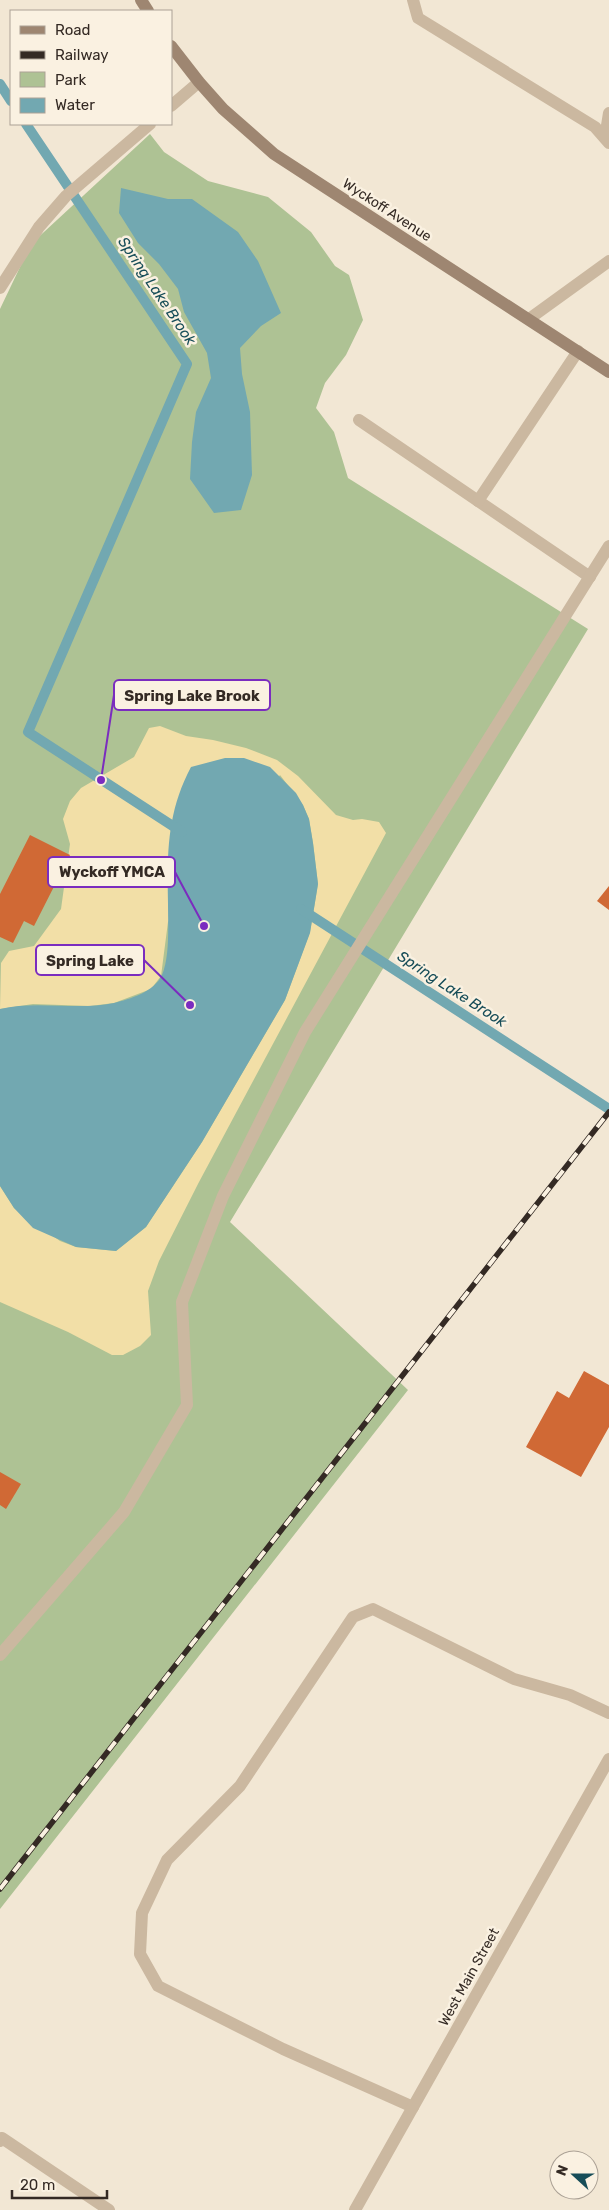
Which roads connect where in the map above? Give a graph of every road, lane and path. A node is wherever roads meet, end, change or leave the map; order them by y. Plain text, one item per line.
1 (413, 0) edge
2 (172, 47) edge
3 (199, 82) junction
4 (172, 105) edge
5 (609, 113) edge
6 (149, 125) edge
7 (608, 138) edge
8 (609, 261) edge
9 (0, 288) edge
10 (529, 319) junction
11 (578, 351) junction
12 (609, 372) edge
13 (358, 420) dead end
14 (478, 501) junction
15 (609, 546) edge
16 (590, 577) junction
17 (0, 1655) edge
18 (609, 1713) edge
19 (609, 1759) edge
20 (413, 2107) junction
21 (0, 2141) edge
22 (109, 2210) edge
23 (354, 2210) edge

1 - 7 street
2 - 3 main road, Wyckoff Avenue
3 - 4 street
3 - 10 main road, Wyckoff Avenue
5 - 7 street
6 - 9 street
8 - 10 street
10 - 11 main road, Wyckoff Avenue
11 - 12 main road, Wyckoff Avenue
11 - 14 street
13 - 14 street
14 - 16 street
15 - 16 street
16 - 17 street
18 - 20 street
19 - 20 street, West Main Street
20 - 23 street, West Main Street
21 - 22 street

